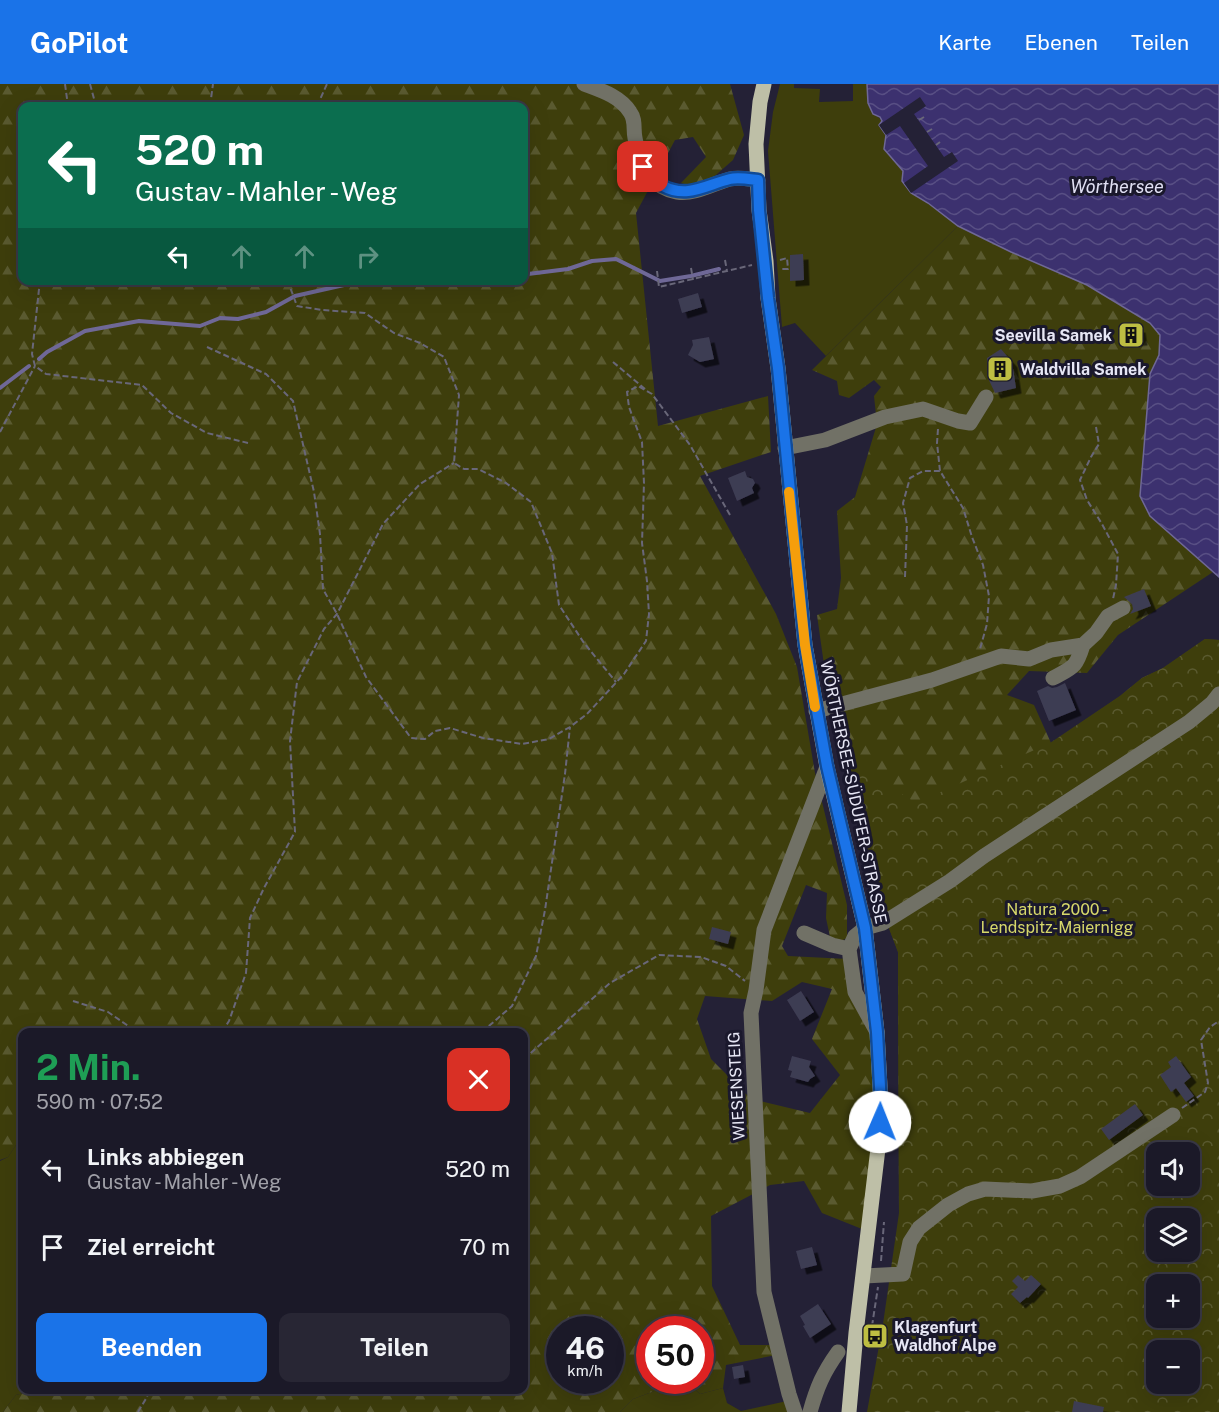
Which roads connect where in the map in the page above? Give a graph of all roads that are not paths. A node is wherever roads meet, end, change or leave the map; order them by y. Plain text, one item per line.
1 (584, 84) edge
2 (764, 84) edge
3 (758, 180) junction
4 (986, 397) dead end
5 (785, 448) junction
6 (1123, 608) dead end
7 (1083, 645) junction
8 (1053, 678) dead end
9 (1219, 694) edge
10 (816, 711) junction
11 (827, 766) junction
12 (865, 928) junction
13 (804, 933) dead end
14 (849, 949) junction
15 (877, 1032) junction
16 (1173, 1115) road end
17 (864, 1276) junction
18 (838, 1353) dead end
19 (795, 1412) edge
20 (810, 1412) edge
21 (849, 1412) edge

1 - 3 street
2 - 3 main road, WÖRTHERSEE-SÜDUFER-STRASSE
3 - 5 main road, WÖRTHERSEE-SÜDUFER-STRASSE
4 - 5 street
5 - 10 main road, WÖRTHERSEE-SÜDUFER-STRASSE
6 - 7 street
7 - 8 street
7 - 10 street
9 - 12 street
10 - 11 main road, WÖRTHERSEE-SÜDUFER-STRASSE
11 - 12 main road, WÖRTHERSEE-SÜDUFER-STRASSE
11 - 19 street, WIESENSTEIG
12 - 14 street
12 - 15 main road, WÖRTHERSEE-SÜDUFER-STRASSE
13 - 14 street
14 - 15 street
15 - 17 main road, WÖRTHERSEE-SÜDUFER-STRASSE
16 - 17 street
17 - 21 main road, WÖRTHERSEE-SÜDUFER-STRASSE
18 - 20 street

